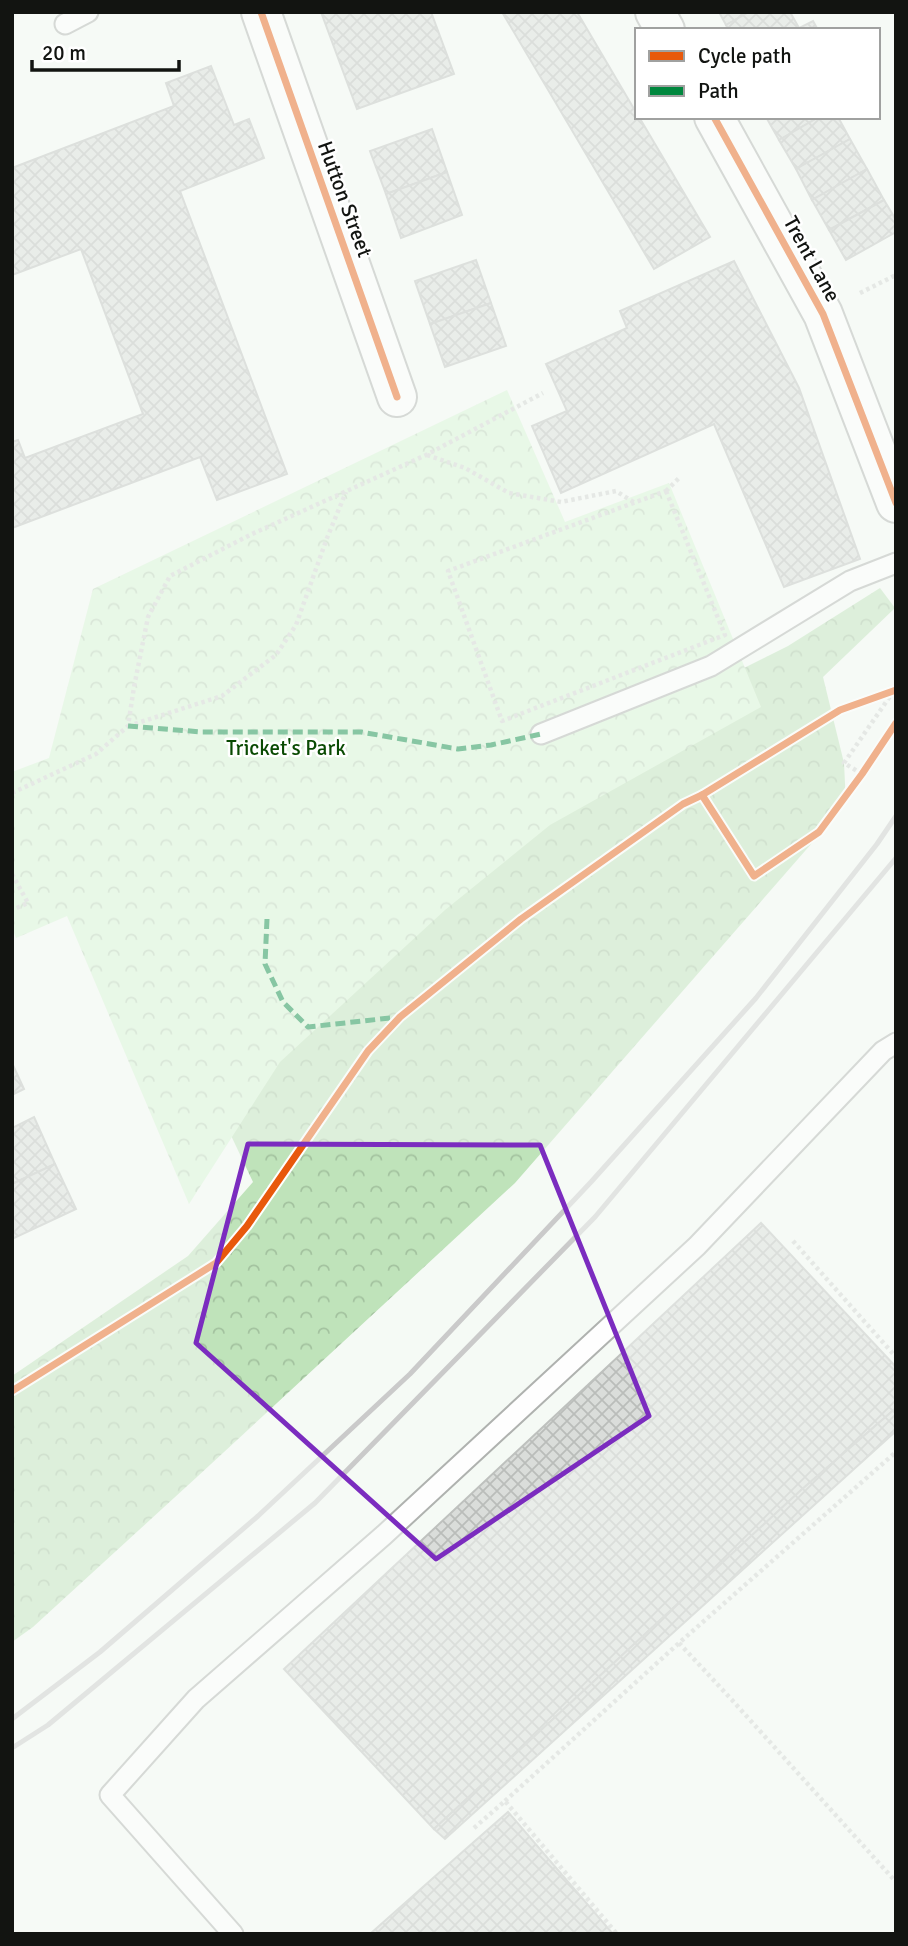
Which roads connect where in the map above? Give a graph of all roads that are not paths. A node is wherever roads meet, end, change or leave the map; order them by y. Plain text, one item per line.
1 (88, 12) edge
2 (261, 12) edge
3 (655, 12) edge
4 (65, 24) dead end
5 (664, 28) edge
6 (715, 119) edge
7 (397, 397) dead end
8 (896, 503) edge
9 (896, 563) edge
10 (541, 734) dead end
11 (896, 1043) edge
12 (233, 1934) edge

1 - 4 lane
2 - 7 street, Hutton Street
3 - 5 street
6 - 8 street, Trent Lane
9 - 10 lane
11 - 12 lane

